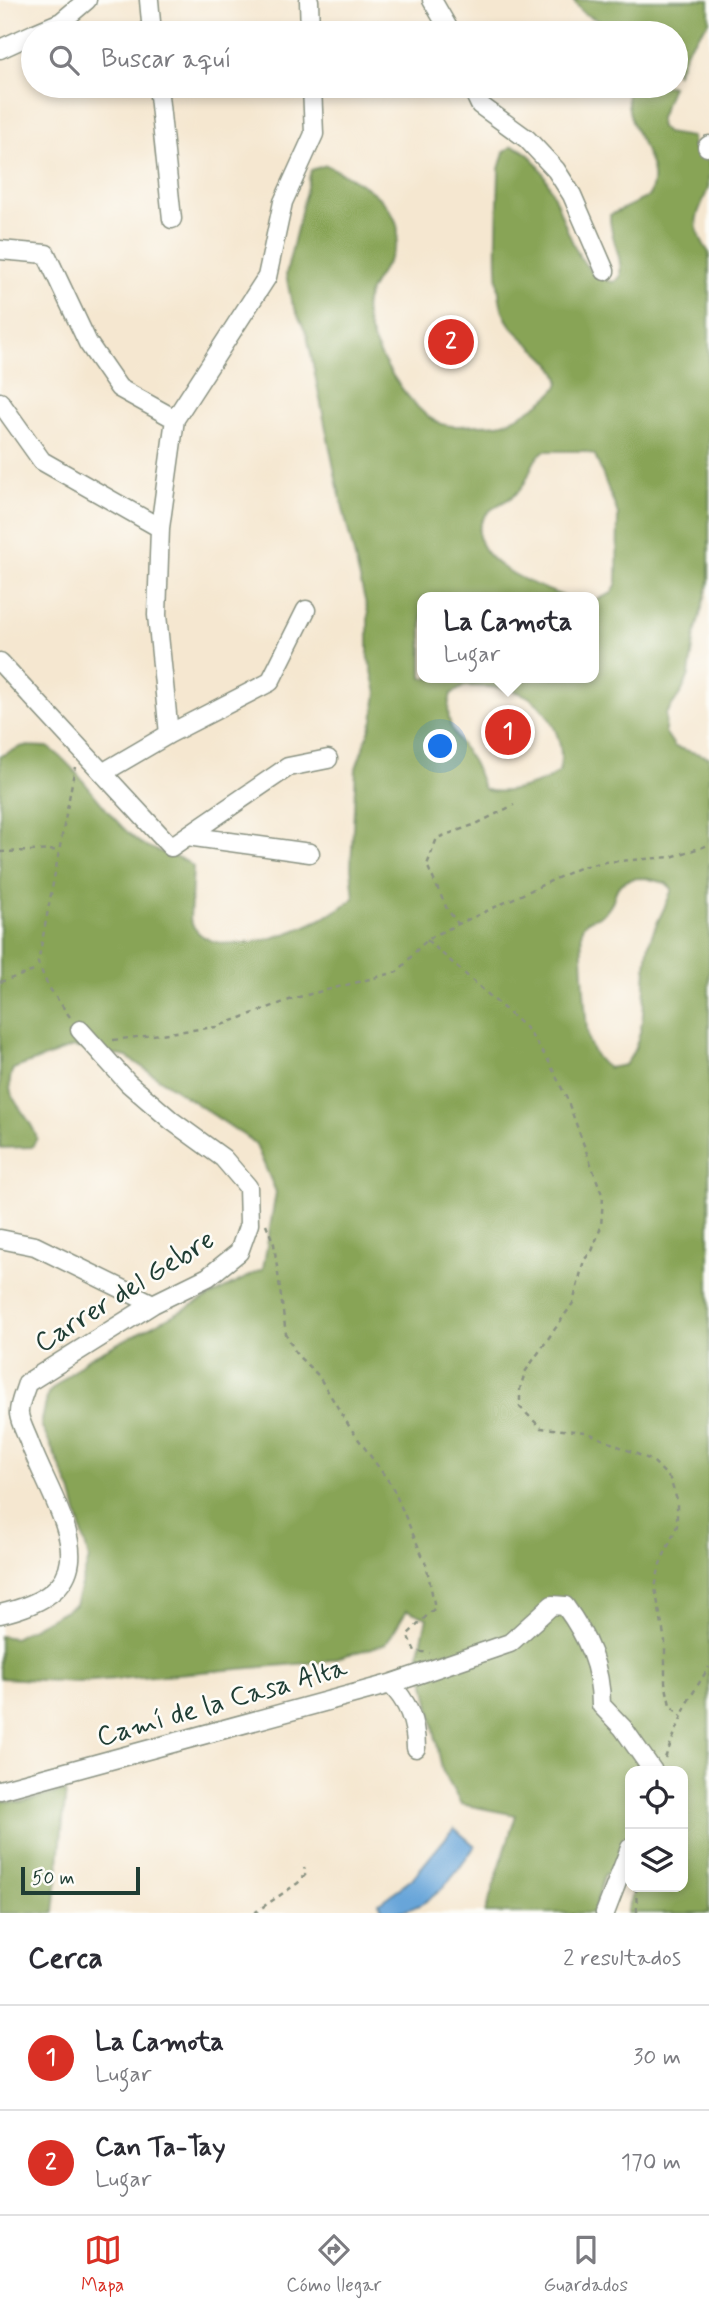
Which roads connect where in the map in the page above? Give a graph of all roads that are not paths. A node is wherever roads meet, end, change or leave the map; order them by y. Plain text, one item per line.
1 (87, 0) edge
2 (149, 0) edge
3 (309, 0) edge
4 (432, 0) edge
5 (62, 21) edge
6 (151, 21) edge
7 (310, 21) edge
8 (444, 21) edge
9 (21, 40) edge
10 (0, 49) edge
11 (159, 98) edge
12 (312, 98) edge
13 (477, 98) edge
14 (172, 219) dead end
15 (0, 250) edge
16 (605, 271) dead end
17 (0, 401) edge
18 (175, 419) junction
19 (160, 528) junction
20 (306, 610) dead end
21 (0, 662) edge
22 (169, 734) junction
23 (328, 760) dead end
24 (104, 772) junction
25 (187, 836) junction
26 (310, 853) dead end
27 (86, 1037) road end
28 (0, 1239) edge
29 (153, 1304) junction
30 (0, 1614) edge
31 (390, 1685) junction
32 (416, 1748) dead end
33 (658, 1766) edge
34 (0, 1790) edge
35 (625, 1861) edge
36 (605, 1913) edge

1 - 5 street
2 - 6 street
3 - 7 street
4 - 8 street
9 - 10 street
11 - 14 street
12 - 18 street
13 - 16 street
15 - 18 street
17 - 19 street
18 - 19 street
19 - 22 street
20 - 22 street
21 - 24 street
22 - 24 street
23 - 25 street
24 - 25 street
25 - 26 street
27 - 29 street, Carrer del Gebre
28 - 29 street
29 - 30 street, Carrer del Gebre
31 - 32 street, Camí de la Casa Alta
31 - 33 street
31 - 34 street, Camí de la Casa Alta
35 - 36 street

